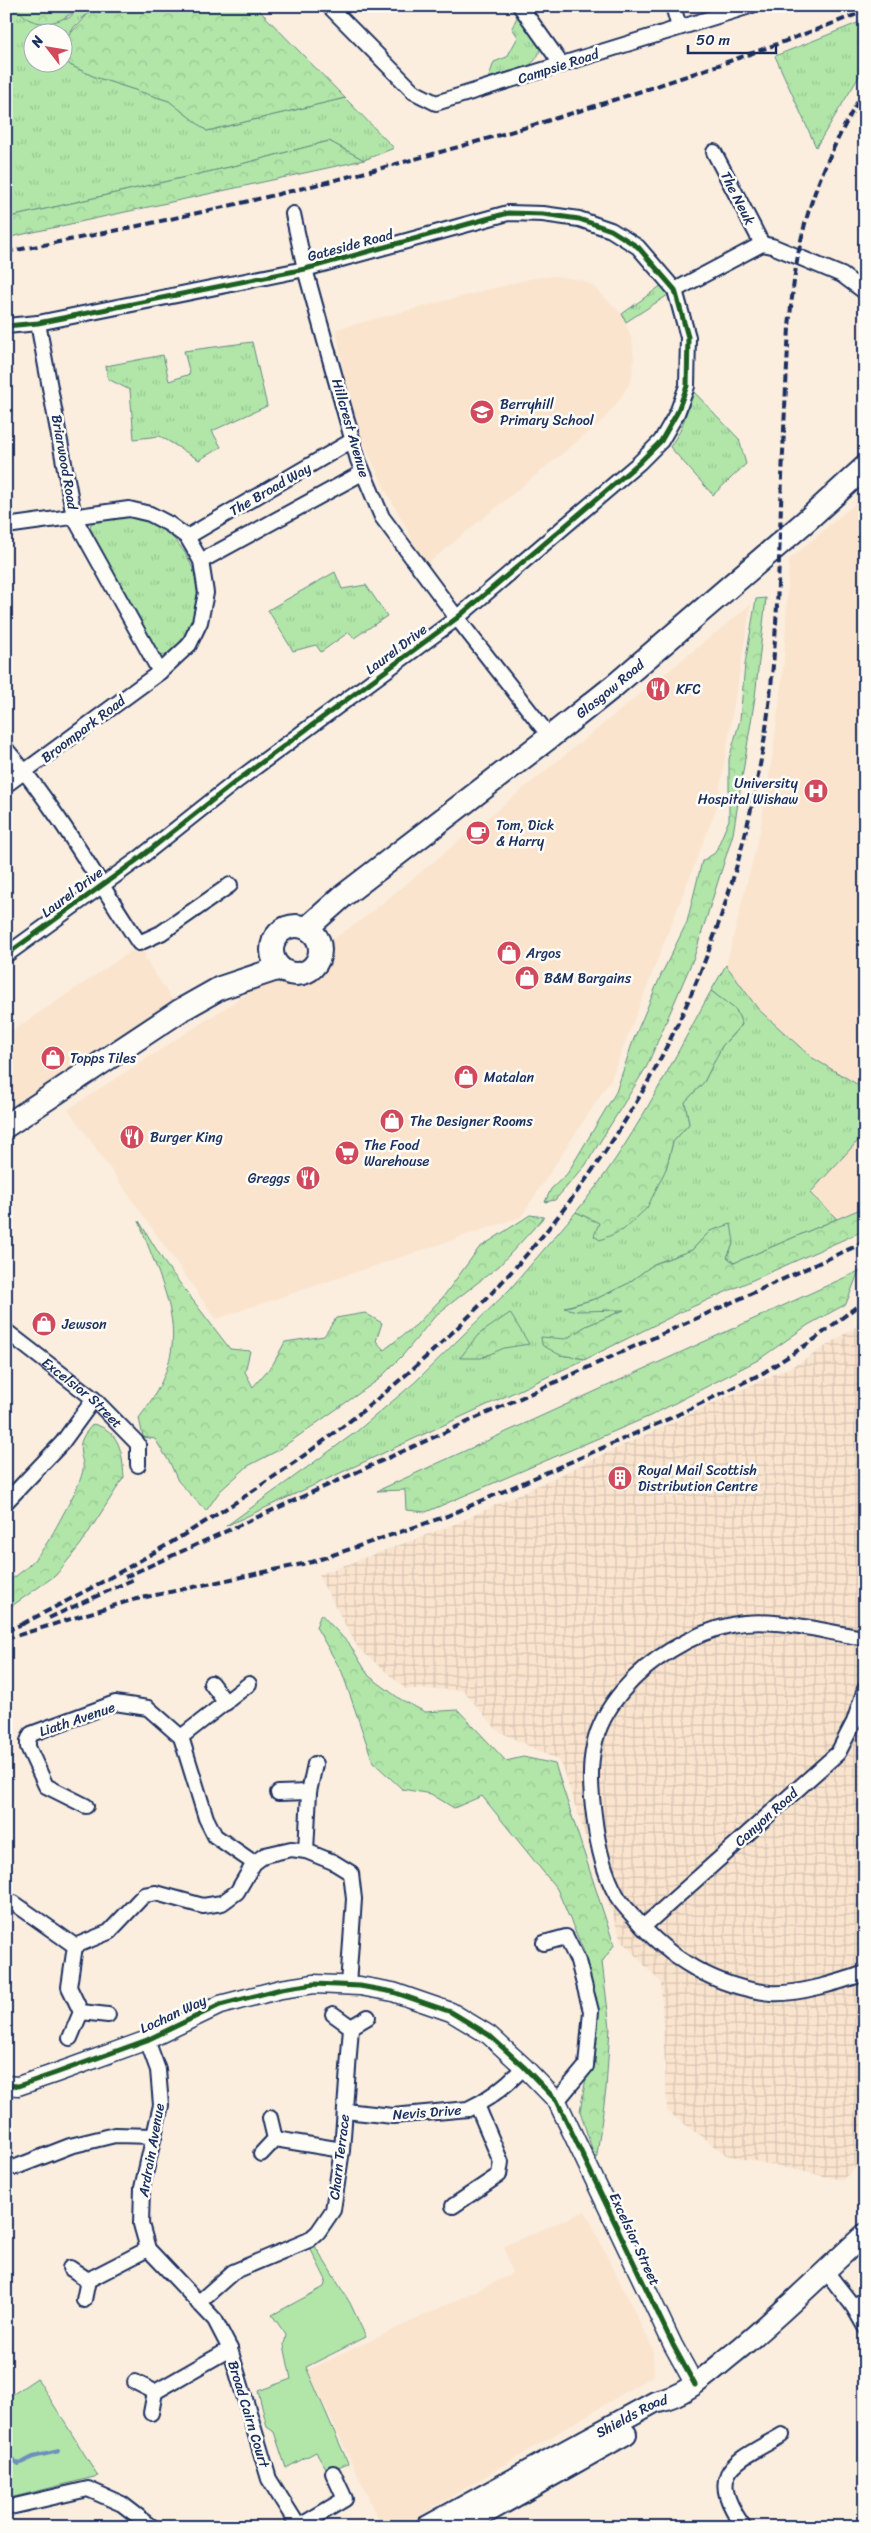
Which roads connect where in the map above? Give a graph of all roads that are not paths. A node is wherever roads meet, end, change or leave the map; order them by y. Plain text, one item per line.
1 (329, 6) edge
2 (521, 6) edge
3 (673, 6) edge
4 (750, 6) edge
5 (679, 28) junction
6 (562, 65) junction
7 (714, 152) dead end
8 (293, 214) dead end
9 (762, 244) junction
10 (305, 268) junction
11 (675, 290) junction
12 (865, 292) edge
13 (38, 322) junction
14 (6, 326) edge
15 (353, 440) junction
16 (865, 468) edge
17 (362, 473) junction
18 (74, 517) junction
19 (6, 526) edge
20 (187, 537) junction
21 (201, 561) junction
22 (457, 618) junction
23 (160, 672) junction
24 (550, 737) junction
25 (6, 749) edge
26 (26, 772) junction
27 (6, 785) edge
28 (103, 883) junction
29 (230, 885) dead end
30 (313, 933) junction
31 (6, 954) edge
32 (276, 963) junction
33 (6, 1126) edge
34 (6, 1331) edge
35 (94, 1399) junction
36 (138, 1464) dead end
37 (6, 1502) edge
38 (865, 1638) edge
39 (211, 1684) dead end
40 (249, 1684) dead end
41 (865, 1689) edge
42 (226, 1703) junction
43 (181, 1737) junction
44 (315, 1764) dead end
45 (310, 1792) junction
46 (278, 1793) dead end
47 (86, 1806) dead end
48 (306, 1851) junction
49 (254, 1863) junction
50 (6, 1905) edge
51 (643, 1927) junction
52 (544, 1943) dead end
53 (75, 1946) junction
54 (865, 1973) edge
55 (348, 1985) junction
56 (82, 2012) junction
57 (333, 2014) dead end
58 (108, 2015) dead end
59 (368, 2017) dead end
60 (351, 2027) junction
61 (70, 2038) dead end
62 (147, 2040) junction
63 (524, 2067) junction
64 (6, 2085) edge
65 (557, 2101) junction
66 (477, 2105) junction
67 (345, 2111) junction
68 (270, 2118) dead end
69 (154, 2136) junction
70 (275, 2139) junction
71 (342, 2150) junction
72 (261, 2154) dead end
73 (16, 2167) dead end
74 (452, 2206) dead end
75 (865, 2234) edge
76 (148, 2249) junction
77 (70, 2268) dead end
78 (825, 2270) junction
79 (88, 2280) junction
80 (84, 2300) dead end
81 (198, 2302) junction
82 (859, 2303) edge
83 (865, 2327) edge
84 (230, 2349) junction
85 (135, 2382) dead end
86 (695, 2385) junction
87 (155, 2392) junction
88 (672, 2399) junction
89 (151, 2412) dead end
90 (782, 2435) dead end
91 (333, 2473) dead end
92 (6, 2508) edge
93 (152, 2527) edge
94 (298, 2527) edge
95 (426, 2527) edge
96 (461, 2527) edge
97 (744, 2527) edge

1 - 6 street, Campsie Road
2 - 6 street
3 - 5 street
4 - 5 street, Campsie Road
5 - 6 street, Campsie Road
7 - 9 street, The Neuk
8 - 10 street, Hillcrest Avenue
9 - 11 street
9 - 12 street
10 - 11 street, Gateside Road
10 - 13 street, Gateside Road
10 - 15 street, Hillcrest Avenue
11 - 22 street, Laurel Drive
13 - 14 street, Gateside Road
13 - 18 street, Briarwood Road
15 - 17 street, Hillcrest Avenue
15 - 20 street, The Broad Way
16 - 24 main road, Glasgow Road
17 - 21 street
17 - 22 street, Hillcrest Avenue
18 - 19 street
18 - 20 street
18 - 23 street, Briarwood Road
20 - 21 street
21 - 23 street
22 - 24 street, Hillcrest Avenue
22 - 28 street, Laurel Drive
23 - 26 street, Broompark Road
24 - 30 main road, Glasgow Road
25 - 26 street
26 - 27 street, Broompark Road
26 - 28 street
28 - 29 street
28 - 31 street, Laurel Drive
30 - 32 main road
30 - 32 main road
32 - 33 main road
34 - 35 street, Excelsior Street
35 - 36 street, Excelsior Street
35 - 37 street
38 - 51 street
39 - 42 street
40 - 42 street
41 - 51 street, Canyon Road
42 - 43 street
43 - 47 street, Liath Avenue
43 - 49 street
44 - 45 street
45 - 46 street
45 - 48 street
48 - 49 street
48 - 55 street
49 - 53 street
50 - 53 street
51 - 54 street
52 - 65 street
53 - 56 street
55 - 62 street, Lochan Way
55 - 63 street, Lochan Way
56 - 58 street
56 - 61 street
57 - 60 street
59 - 60 street
60 - 67 street, Charn Terrace
62 - 64 street, Lochan Way
62 - 69 street, Ardrain Avenue
63 - 65 street, Lochan Way
63 - 66 street, Nevis Drive
65 - 86 street, Excelsior Street
66 - 67 street, Nevis Drive
66 - 74 street
67 - 71 street, Charn Terrace
68 - 70 street
69 - 73 street
69 - 76 street, Ardrain Avenue
70 - 71 street
70 - 72 street
71 - 81 street, Charn Terrace
75 - 78 main road
76 - 79 street
76 - 81 street, Ardrain Avenue
77 - 79 street
78 - 82 street
78 - 86 main road
79 - 80 street
81 - 84 street, Broad Cairn Court
82 - 83 street
84 - 87 street
84 - 94 street, Broad Cairn Court
85 - 87 street
86 - 88 main road
87 - 89 street
88 - 95 main road, Shields Road
88 - 96 main road, Shields Road
90 - 97 street
91 - 94 street, Broad Cairn Court
92 - 93 street

